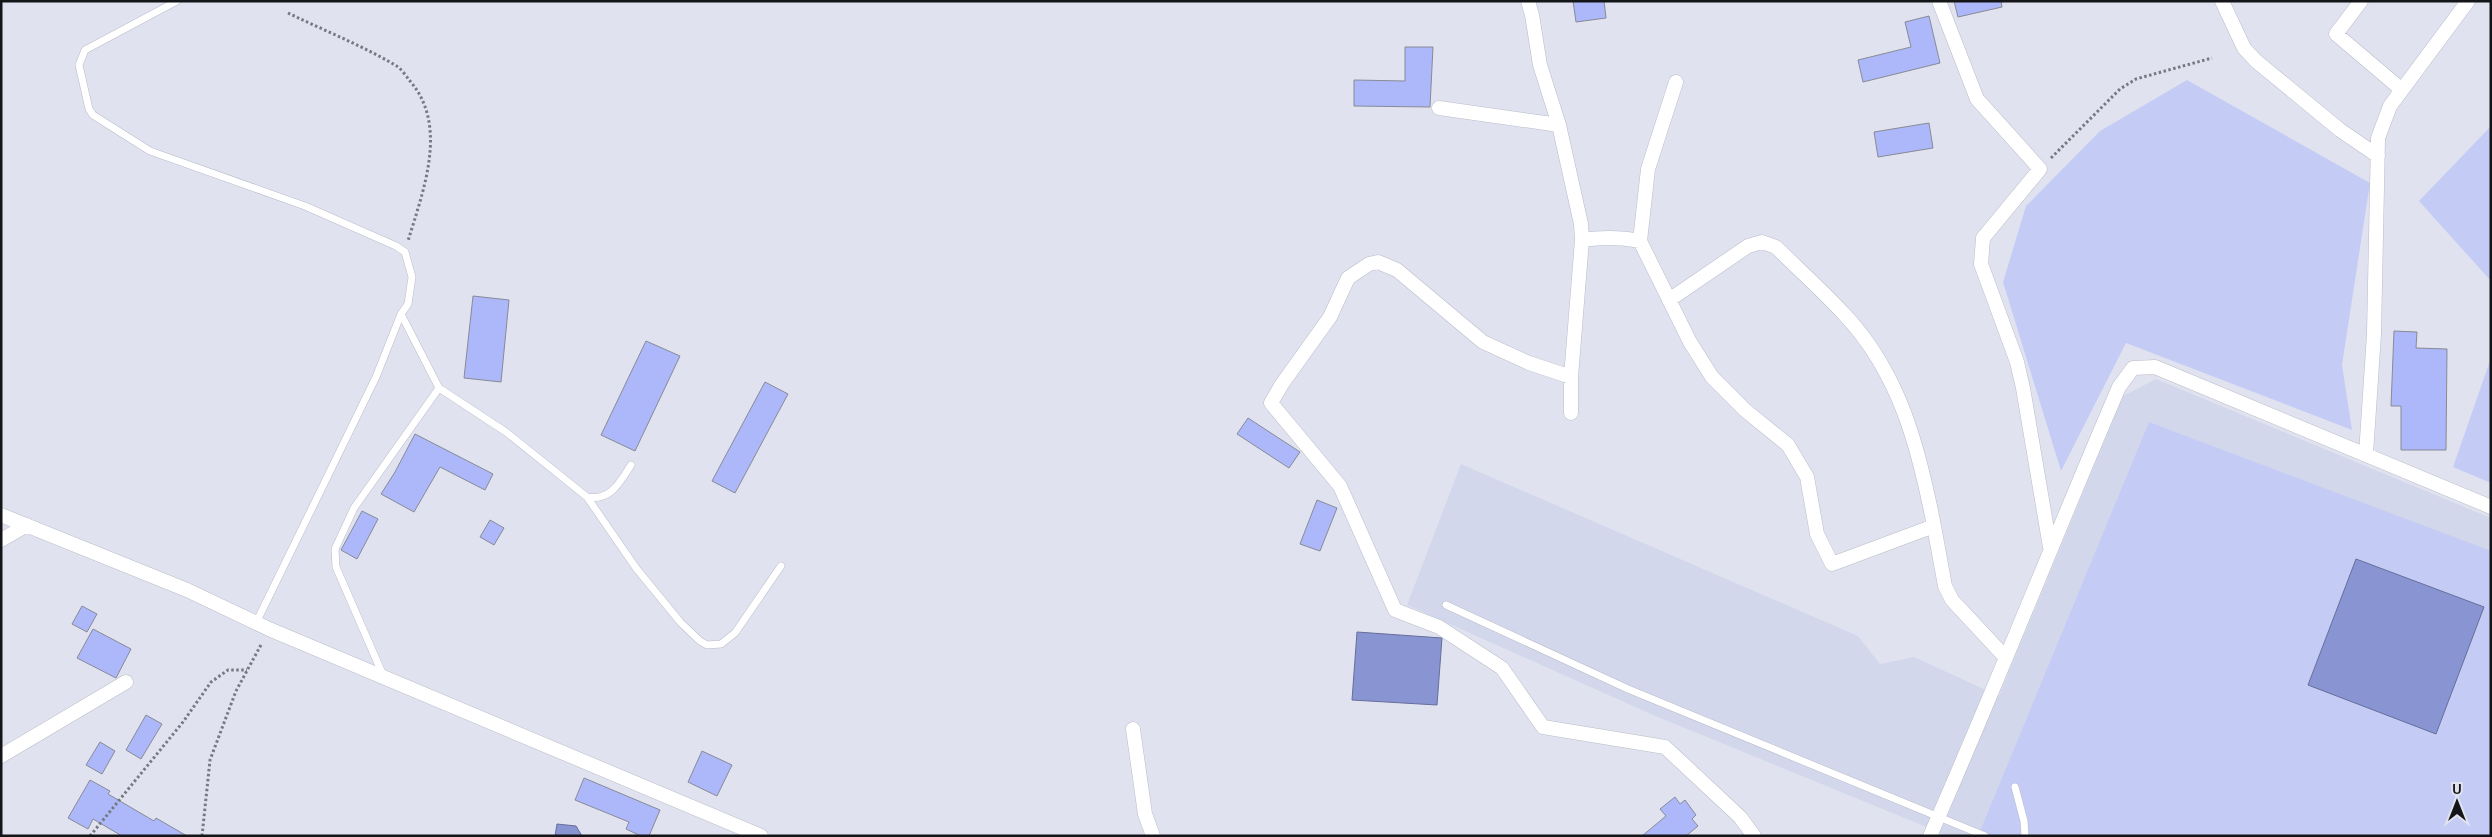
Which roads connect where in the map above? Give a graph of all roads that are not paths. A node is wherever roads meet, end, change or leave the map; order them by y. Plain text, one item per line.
1 (177, 1) edge
2 (1528, 1) edge
3 (1939, 1) edge
4 (2222, 1) edge
5 (2360, 1) edge
6 (2468, 1) edge
7 (1676, 82) dead end
8 (2402, 90) junction
9 (1438, 108) dead end
10 (1559, 125) junction
11 (2378, 156) junction
12 (1582, 240) junction
13 (1640, 241) junction
14 (1669, 300) junction
15 (401, 314) junction
16 (1571, 376) junction
17 (439, 388) junction
18 (1571, 413) dead end
19 (2366, 454) junction
20 (631, 465) dead end
21 (587, 497) junction
22 (2491, 507) edge
23 (1, 515) edge
24 (27, 526) junction
25 (1934, 526) junction
26 (1, 540) edge
27 (2050, 548) junction
28 (781, 566) dead end
29 (1446, 605) dead end
30 (256, 623) junction
31 (2006, 658) junction
32 (384, 678) junction
33 (126, 682) dead end
34 (1132, 729) dead end
35 (1, 756) edge
36 (2015, 787) dead end
37 (1938, 816) junction
38 (761, 836) edge
39 (1152, 836) edge
40 (1754, 836) edge
41 (1930, 836) edge
42 (1985, 836) edge
43 (2024, 836) edge

1 - 15 lane
2 - 10 street
3 - 27 street
4 - 11 street
5 - 8 street
6 - 8 street
7 - 13 street
8 - 11 street
9 - 10 street
10 - 12 street
11 - 19 street
12 - 13 street
12 - 16 street
13 - 14 street
14 - 25 street
14 - 25 street
15 - 17 lane
15 - 30 lane
16 - 18 street
16 - 40 street
17 - 21 lane
17 - 32 lane
19 - 22 street
19 - 27 street
20 - 21 lane
21 - 28 lane
23 - 24 street
24 - 26 street
24 - 30 street
25 - 31 street
27 - 31 street
29 - 37 lane
30 - 32 street
31 - 37 street
32 - 38 street
33 - 35 street
34 - 39 street
36 - 43 lane
37 - 41 street
37 - 42 lane

